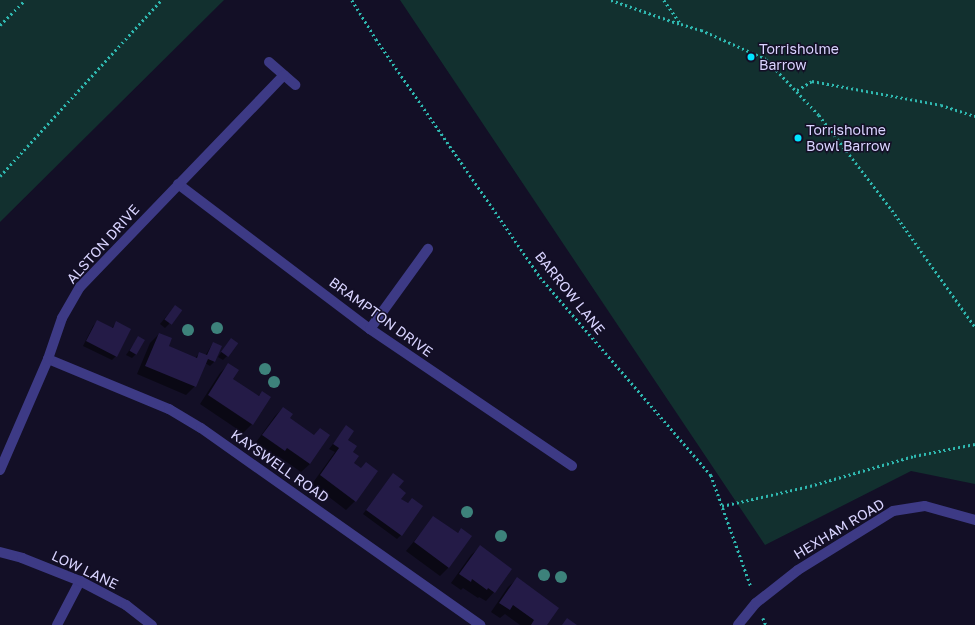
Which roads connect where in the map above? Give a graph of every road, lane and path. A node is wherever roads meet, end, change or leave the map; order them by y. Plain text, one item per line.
1 (26, 0) edge
2 (161, 0) edge
3 (352, 0) edge
4 (611, 0) edge
5 (664, 0) edge
6 (681, 24) junction
7 (0, 25) edge
8 (269, 62) dead end
9 (284, 75) junction
10 (295, 85) dead end
11 (796, 90) junction
12 (975, 116) edge
13 (0, 176) edge
14 (178, 184) junction
15 (428, 249) dead end
16 (975, 327) edge
17 (370, 329) junction
18 (48, 359) junction
19 (975, 444) edge
20 (572, 466) dead end
21 (0, 470) edge
22 (722, 506) junction
23 (975, 520) edge
24 (0, 552) edge
25 (80, 581) junction
26 (756, 603) junction
27 (57, 625) edge
28 (152, 625) edge
29 (480, 625) edge
30 (738, 625) edge

1 - 7 path
2 - 13 path
3 - 22 path, BARROW LANE
4 - 6 path
5 - 6 path
6 - 11 path
8 - 9 street
9 - 10 street
9 - 14 street, ALSTON DRIVE
11 - 12 path
11 - 16 path
14 - 17 street, BRAMPTON DRIVE
14 - 18 street, ALSTON DRIVE
15 - 17 street
17 - 20 street, BRAMPTON DRIVE
18 - 21 street, ALSTON DRIVE
18 - 29 street, KAYSWELL ROAD
19 - 22 path
22 - 26 path, BARROW LANE
23 - 26 street, HEXHAM ROAD
24 - 25 street, LOW LANE
25 - 27 street
25 - 28 street, LOW LANE
26 - 30 street, HEXHAM ROAD

